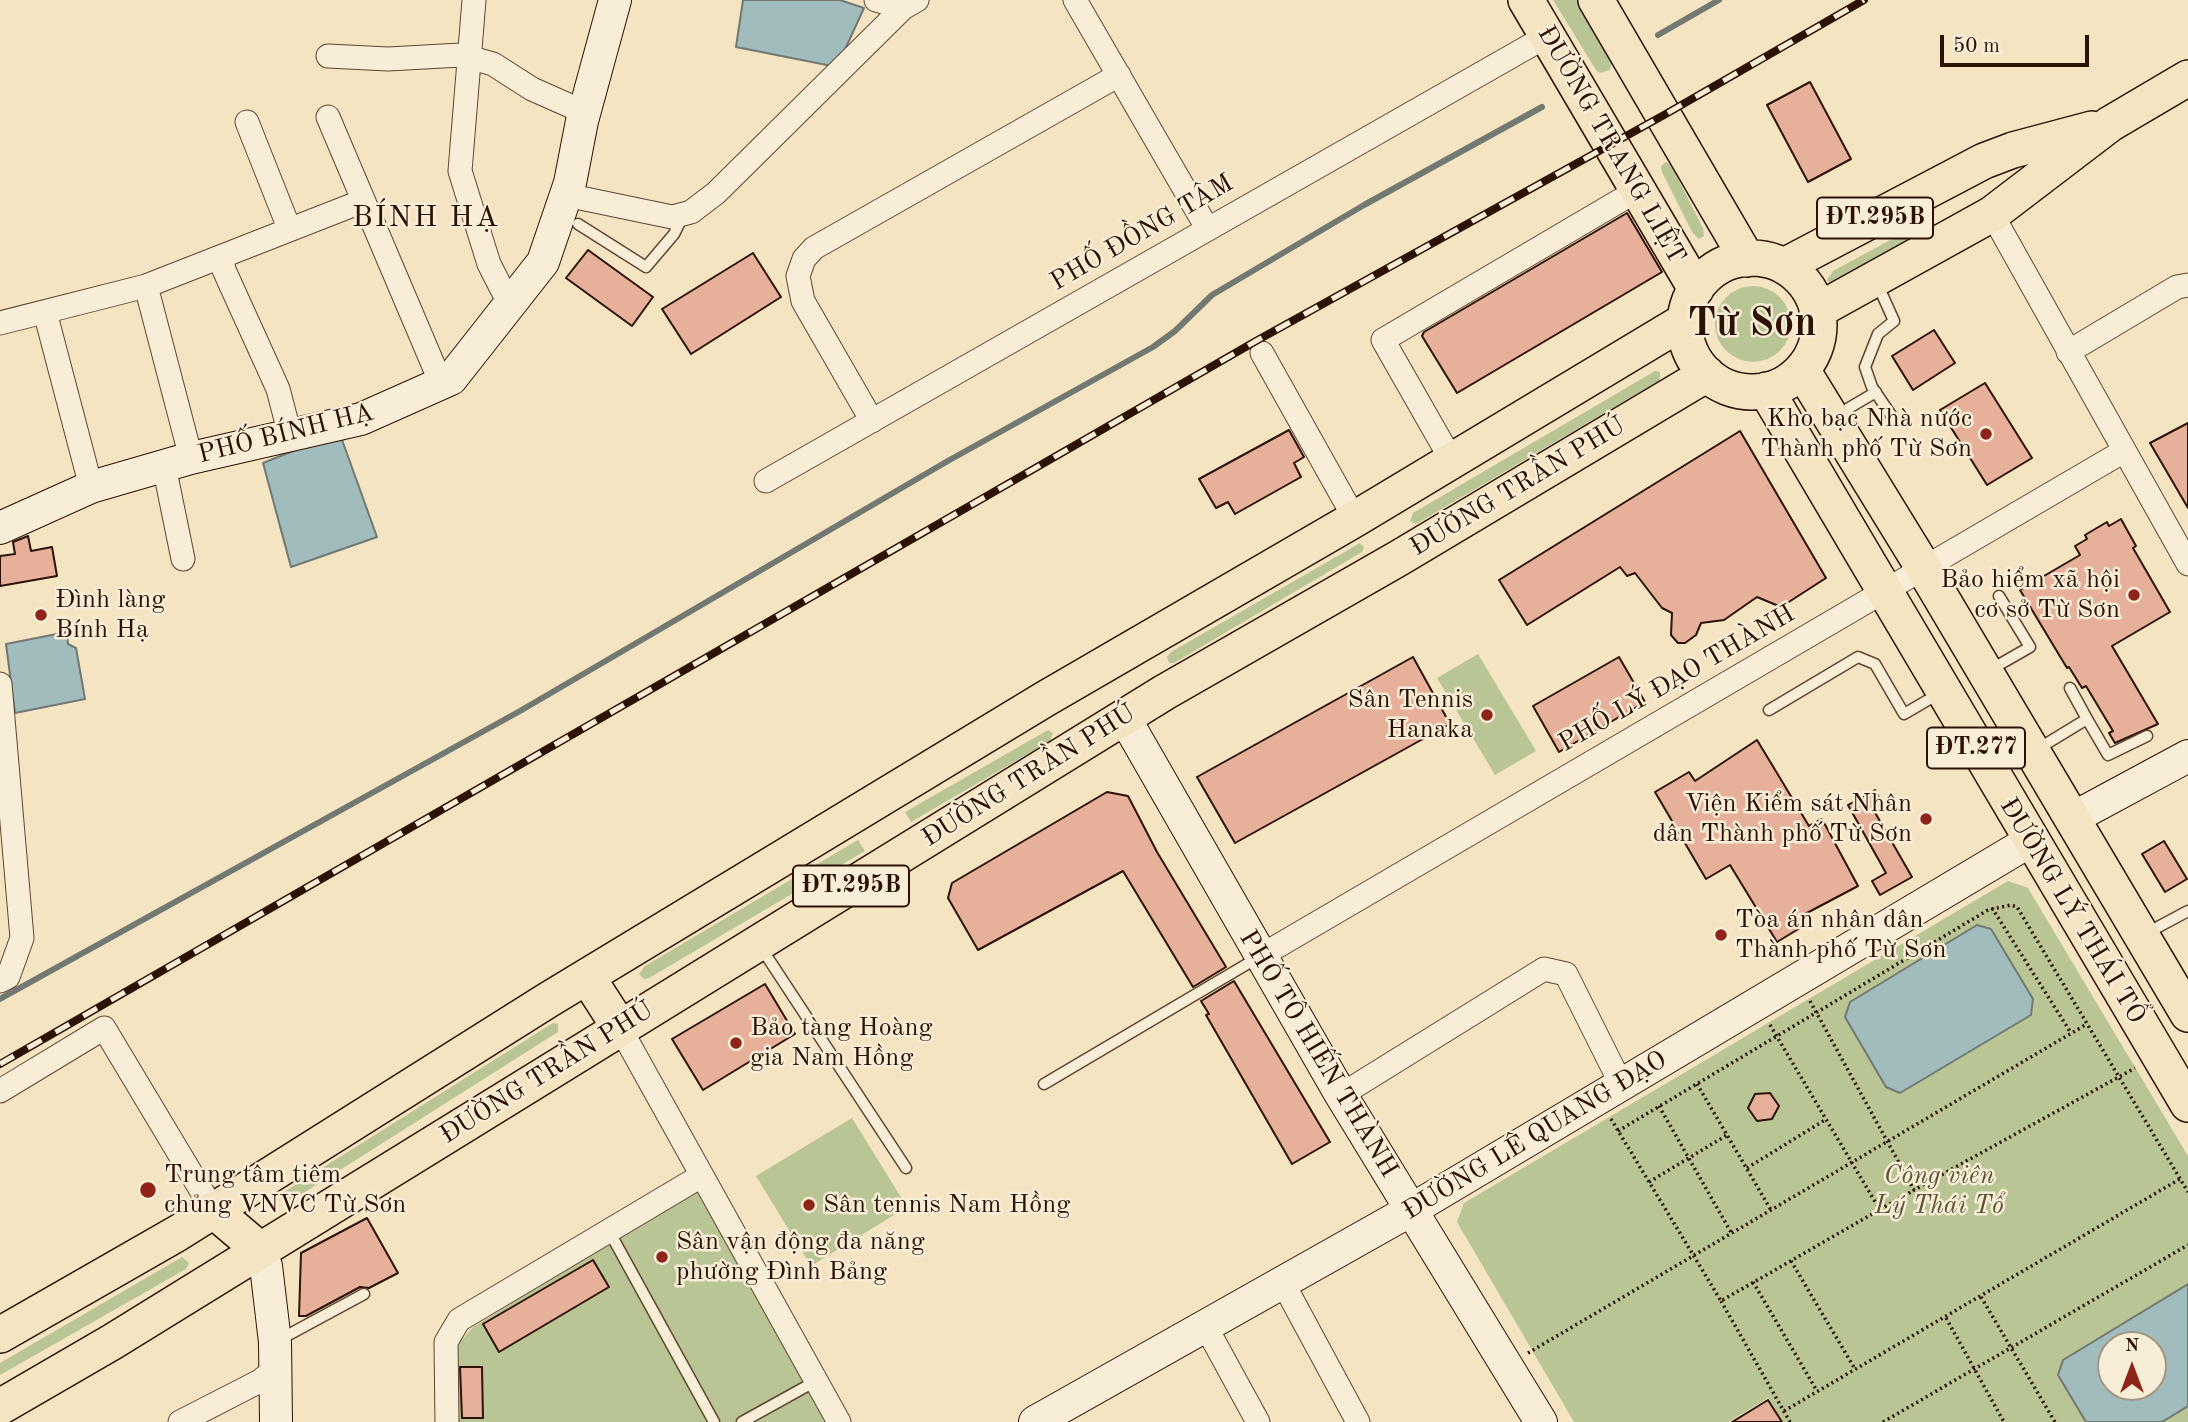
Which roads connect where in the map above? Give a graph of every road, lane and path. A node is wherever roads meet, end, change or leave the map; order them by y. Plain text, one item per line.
1 (474, 0) edge
2 (615, 0) edge
3 (876, 0) edge
4 (1075, 0) edge
5 (1526, 0) edge
6 (1596, 0) edge
7 (910, 4) edge
8 (1547, 36) junction
9 (328, 57) dead end
10 (469, 57) junction
11 (1119, 75) junction
12 (2188, 78) edge
13 (584, 112) junction
14 (328, 117) dead end
15 (247, 122) dead end
16 (2110, 124) junction
17 (2012, 150) junction
18 (1967, 170) junction
19 (2030, 184) junction
20 (1638, 190) junction
21 (566, 195) junction
22 (363, 201) junction
23 (684, 214) junction
24 (1992, 214) junction
25 (578, 224) dead end
26 (289, 228) junction
27 (1207, 228) junction
28 (222, 258) junction
29 (1746, 259) junction
30 (1783, 267) junction
31 (1876, 280) junction
32 (2188, 285) edge
33 (146, 286) junction
34 (1691, 305) junction
35 (511, 307) junction
36 (1817, 311) junction
37 (45, 312) junction
38 (0, 323) edge
39 (2068, 352) junction
40 (1262, 353) dead end
41 (1801, 370) junction
42 (1707, 374) junction
43 (441, 383) junction
44 (1766, 390) junction
45 (1876, 392) junction
46 (1832, 419) junction
47 (872, 421) junction
48 (1895, 421) dead end
49 (290, 435) junction
50 (2124, 451) junction
51 (1452, 461) junction
52 (177, 462) junction
53 (766, 481) dead end
54 (91, 487) junction
55 (1363, 514) junction
56 (0, 528) edge
57 (1399, 558) junction
58 (183, 559) dead end
59 (2188, 564) edge
60 (1923, 567) junction
61 (1882, 590) junction
62 (1998, 596) dead end
63 (1095, 670) junction
64 (1986, 673) junction
65 (0, 684) edge
66 (2070, 688) dead end
67 (1943, 691) junction
68 (1769, 710) dead end
69 (1124, 717) junction
70 (2087, 719) junction
71 (2147, 736) dead end
72 (2033, 752) junction
73 (2188, 756) edge
74 (2073, 818) junction
75 (2030, 841) junction
76 (1992, 908) junction
77 (2188, 911) edge
78 (2143, 936) junction
79 (758, 943) junction
80 (1259, 957) junction
81 (587, 978) junction
82 (0, 981) edge
83 (1807, 997) dead end
84 (1816, 1013) junction
85 (2188, 1014) edge
86 (1767, 1020) dead end
87 (2087, 1024) junction
88 (620, 1028) junction
89 (2071, 1033) junction
90 (1777, 1036) junction
91 (2140, 1065) dead end
92 (2118, 1076) junction
93 (1044, 1084) dead end
94 (1621, 1084) junction
95 (1697, 1084) junction
96 (0, 1091) edge
97 (2185, 1094) edge
98 (1341, 1095) junction
99 (1659, 1106) junction
100 (1609, 1115) dead end
101 (1826, 1120) junction
102 (1618, 1131) junction
103 (1727, 1135) junction
104 (1888, 1142) junction
105 (1689, 1158) junction
106 (1852, 1163) junction
107 (906, 1168) dead end
108 (1746, 1168) junction
109 (701, 1176) junction
110 (2180, 1179) junction
111 (1649, 1182) junction
112 (1914, 1190) junction
113 (2188, 1192) edge
114 (213, 1210) junction
115 (1411, 1210) junction
116 (1771, 1210) junction
117 (1880, 1210) junction
118 (609, 1231) junction
119 (1732, 1234) junction
120 (2188, 1245) edge
121 (260, 1250) junction
122 (1694, 1256) junction
123 (1791, 1261) junction
124 (1753, 1282) junction
125 (1283, 1283) junction
126 (364, 1294) dead end
127 (1980, 1296) junction
128 (1721, 1301) junction
129 (1946, 1318) junction
130 (1206, 1327) junction
131 (0, 1335) edge
132 (2011, 1348) junction
133 (1526, 1354) dead end
134 (275, 1356) junction
135 (1855, 1369) junction
136 (1975, 1371) junction
137 (816, 1381) junction
138 (1817, 1391) junction
139 (0, 1406) edge
140 (1784, 1411) junction
141 (1892, 1417) junction
142 (831, 1419) edge
143 (180, 1422) edge
144 (276, 1422) edge
145 (447, 1422) edge
146 (714, 1422) edge
147 (743, 1422) edge
148 (1035, 1422) edge
149 (1258, 1422) edge
150 (1358, 1422) edge
151 (1541, 1422) edge
152 (1790, 1422) edge
153 (1883, 1422) edge
154 (1895, 1422) edge
155 (2004, 1422) edge
156 (2054, 1422) edge

1 - 10 street
2 - 13 street, PHỐ BÍNH HẠ
3 - 7 street
4 - 11 street
5 - 8 main road, ĐƯỜNG TRANG LIỆT
6 - 29 main road
7 - 23 street
8 - 20 main road, ĐƯỜNG TRANG LIỆT
8 - 27 street, PHỐ ĐỒNG TÂM
9 - 10 street
10 - 13 street
10 - 35 street
11 - 27 street
11 - 47 street
12 - 16 main road, ĐT.295B
13 - 21 street, PHỐ BÍNH HẠ
14 - 22 street
15 - 26 street
16 - 17 main road, ĐT.295B
16 - 19 main road, ĐT.295B
17 - 18 main road, ĐT.295B
17 - 19 main road
18 - 24 main road
18 - 30 main road, ĐT.295B
19 - 24 main road, ĐT.295B
20 - 34 main road, ĐƯỜNG TRANG LIỆT
20 - 51 street
21 - 23 street
21 - 35 street, PHỐ BÍNH HẠ
22 - 26 street
22 - 43 street
23 - 25 lane
24 - 31 main road, ĐT.295B
24 - 39 street
26 - 28 street
27 - 47 street, PHỐ ĐỒNG TÂM
28 - 33 street
28 - 49 street
29 - 30 main road
29 - 34 main road
30 - 36 main road
31 - 36 main road, ĐT.295B
31 - 45 lane
32 - 39 street
33 - 37 street
33 - 52 street
34 - 42 main road
34 - 51 main road, ĐƯỜNG TRẦN PHÚ / ĐT.295B
35 - 43 street, PHỐ BÍNH HẠ
36 - 41 main road
37 - 38 street
37 - 54 street
39 - 50 street
40 - 55 street
41 - 44 main road
41 - 46 main road, ĐƯỜNG LÝ THÁI TỔ / ĐT.277
42 - 44 main road
42 - 57 main road, ĐƯỜNG TRẦN PHÚ / ĐT.295B
43 - 49 street, PHỐ BÍNH HẠ
44 - 61 main road, ĐƯỜNG LÝ THÁI TỔ / ĐT.277
45 - 46 lane
45 - 48 lane
46 - 60 main road, ĐƯỜNG LÝ THÁI TỔ / ĐT.277
47 - 53 street, PHỐ ĐỒNG TÂM
49 - 52 street, PHỐ BÍNH HẠ
50 - 59 street
50 - 60 street, PHỐ LÝ ĐẠO THÀNH
51 - 55 main road, ĐƯỜNG TRẦN PHÚ / ĐT.295B
52 - 54 street, PHỐ BÍNH HẠ
52 - 58 street
54 - 56 street, PHỐ BÍNH HẠ
55 - 57 main road
55 - 63 main road, ĐƯỜNG TRẦN PHÚ / ĐT.295B
57 - 69 main road, ĐƯỜNG TRẦN PHÚ / ĐT.295B
60 - 61 street, PHỐ LÝ ĐẠO THÀNH
60 - 64 main road, ĐƯỜNG LÝ THÁI TỔ / ĐT.277
61 - 67 main road, ĐƯỜNG LÝ THÁI TỔ / ĐT.277
61 - 80 street, PHỐ LÝ ĐẠO THÀNH
62 - 64 lane
63 - 69 main road
63 - 81 main road, ĐƯỜNG TRẦN PHÚ / ĐT.295B
64 - 72 main road, ĐƯỜNG LÝ THÁI TỔ / ĐT.277
65 - 82 street
66 - 70 lane
67 - 68 lane
67 - 75 main road, ĐƯỜNG LÝ THÁI TỔ / ĐT.277
69 - 79 main road, ĐƯỜNG TRẦN PHÚ / ĐT.295B
69 - 80 street, PHỐ TÔ HIẾN THÀNH
70 - 71 lane
70 - 72 lane
72 - 74 main road, ĐƯỜNG LÝ THÁI TỔ / ĐT.277
73 - 74 street
74 - 75 main road
74 - 78 main road, ĐƯỜNG LÝ THÁI TỔ / ĐT.277
75 - 94 street, ĐƯỜNG LÊ QUANG ĐẠO
75 - 97 main road, ĐƯỜNG LÝ THÁI TỔ / ĐT.277
76 - 84 path
76 - 87 path
76 - 89 path
77 - 78 lane
78 - 85 main road, ĐƯỜNG LÝ THÁI TỔ / ĐT.277
79 - 88 main road, ĐƯỜNG TRẦN PHÚ / ĐT.295B
79 - 107 lane
80 - 93 lane
80 - 98 street, PHỐ TÔ HIẾN THÀNH
81 - 88 main road
81 - 114 main road, ĐƯỜNG TRẦN PHÚ / ĐT.295B
83 - 84 path
84 - 90 path
84 - 104 path
86 - 90 path
87 - 89 path
87 - 92 path
88 - 109 street
88 - 121 main road, ĐƯỜNG TRẦN PHÚ / ĐT.295B
89 - 104 path
90 - 95 path
90 - 101 path
91 - 92 path
92 - 110 path
92 - 112 path
94 - 98 street
94 - 115 street, ĐƯỜNG LÊ QUANG ĐẠO
95 - 99 path
95 - 103 path
96 - 114 street
98 - 115 street, PHỐ TÔ HIẾN THÀNH
99 - 102 path
99 - 105 path
100 - 102 path
101 - 106 path
101 - 108 path
102 - 111 path
103 - 105 path
103 - 108 path
104 - 106 path
104 - 112 path
105 - 111 path
105 - 119 path
106 - 116 path
106 - 117 path
108 - 116 path
109 - 118 street
109 - 137 street
110 - 113 path
110 - 127 path
111 - 122 path
112 - 117 path
114 - 121 main road
114 - 131 main road, ĐƯỜNG TRẦN PHÚ / ĐT.295B
115 - 125 street, ĐƯỜNG LÊ QUANG ĐẠO
115 - 151 street, PHỐ TÔ HIẾN THÀNH
116 - 119 path
117 - 123 path
118 - 145 street
118 - 146 lane
119 - 122 path
120 - 132 path
121 - 134 street
121 - 139 main road, ĐƯỜNG TRẦN PHÚ / ĐT.295B
122 - 128 path
122 - 133 path
123 - 124 path
123 - 135 path
124 - 128 path
124 - 138 path
125 - 130 street, ĐƯỜNG LÊ QUANG ĐẠO
125 - 150 street
126 - 134 lane
127 - 129 path
127 - 132 path
128 - 140 path
129 - 135 path
129 - 136 path
130 - 148 street, ĐƯỜNG LÊ QUANG ĐẠO
130 - 149 street
132 - 136 path
132 - 156 path
134 - 143 street
134 - 144 street
135 - 138 path
136 - 141 path
136 - 155 path
137 - 142 street
137 - 147 lane
138 - 140 path
140 - 152 path
141 - 153 path
141 - 154 path

